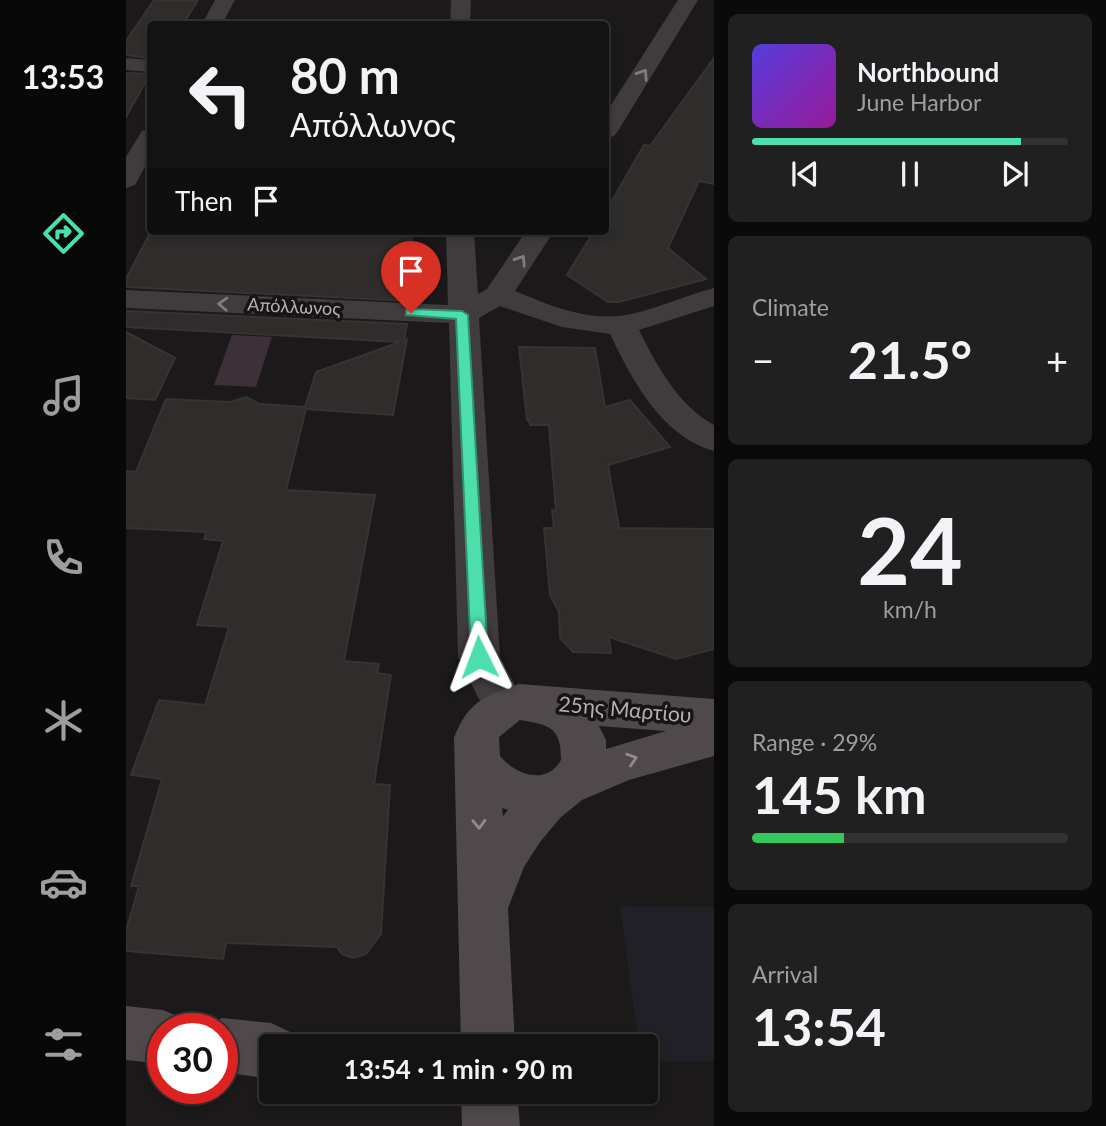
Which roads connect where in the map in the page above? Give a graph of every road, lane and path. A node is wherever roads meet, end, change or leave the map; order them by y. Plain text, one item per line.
1 (225, 0) edge
2 (461, 0) edge
3 (688, 0) edge
4 (214, 21) edge
5 (460, 21) edge
6 (126, 64) edge
7 (147, 66) edge
8 (609, 126) edge
9 (147, 142) edge
10 (126, 180) edge
11 (460, 235) edge
12 (537, 235) edge
13 (498, 295) junction
14 (714, 297) edge
15 (126, 299) edge
16 (462, 315) junction
17 (621, 325) junction
18 (714, 440) edge
19 (520, 705) junction
20 (714, 717) edge
21 (714, 737) edge
22 (477, 756) junction
23 (564, 788) junction
24 (482, 912) junction
25 (126, 1033) edge
26 (487, 1034) edge
27 (147, 1035) edge
28 (238, 1047) edge
29 (259, 1050) edge
30 (490, 1104) edge
31 (491, 1126) edge

1 - 4 street
2 - 5 street
8 -> 3 street
6 - 7 street
9 - 10 street
11 - 16 street
13 -> 12 street
13 - 16 street
13 - 17 street
14 - 17 street
16 -> 15 street, Απόλλωνος
16 - 19 street
17 - 18 street
19 - 20 main road, 25ης Μαρτίου
19 - 22 main road
19 - 23 main road
23 -> 21 main road, 25ης Μαρτίου
22 - 23 main road
22 -> 24 main road
23 - 24 main road
24 - 26 main road
25 - 27 main road
28 - 29 main road
30 - 31 main road

